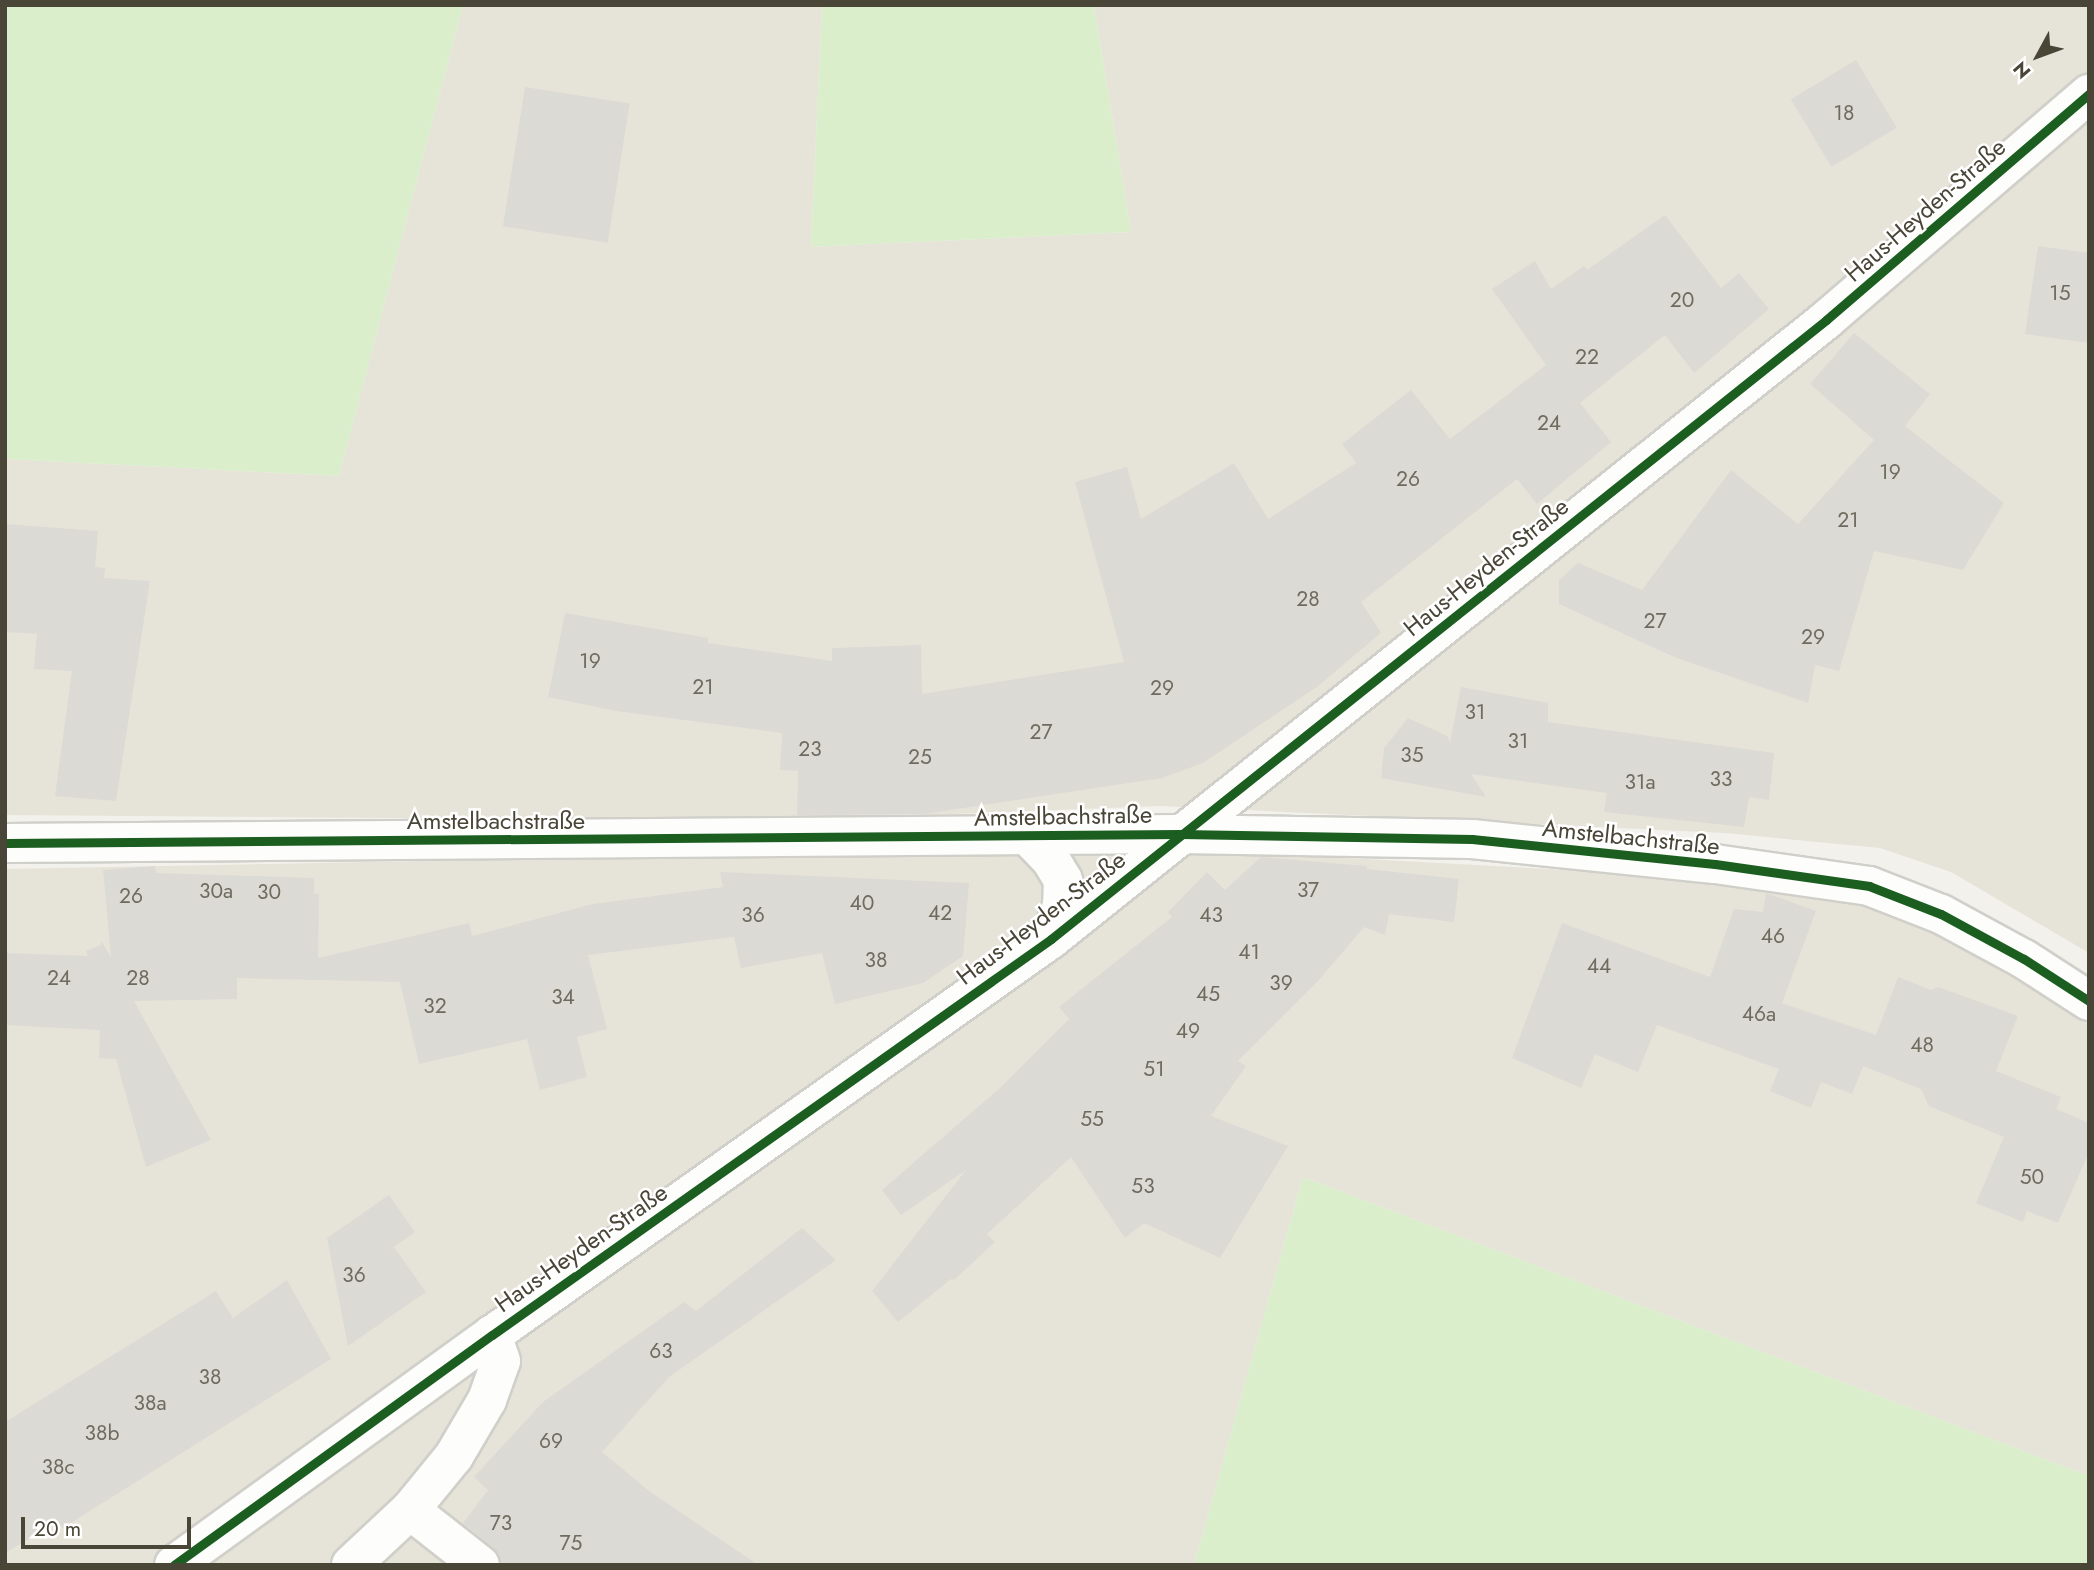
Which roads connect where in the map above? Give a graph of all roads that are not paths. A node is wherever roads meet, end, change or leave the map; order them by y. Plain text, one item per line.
1 (2089, 94) edge
2 (1181, 834) junction
3 (1027, 836) junction
4 (5, 843) edge
5 (1051, 939) junction
6 (2089, 1001) edge
7 (492, 1335) junction
8 (410, 1510) junction
9 (174, 1565) edge
10 (351, 1565) edge
11 (480, 1565) edge

1 - 2 street, Haus-Heyden-Straße
2 - 3 street, Amstelbachstraße
2 - 5 street, Haus-Heyden-Straße
2 - 6 street, Amstelbachstraße
3 - 4 street, Amstelbachstraße
3 - 5 street, Haus-Heyden-Straße
5 - 7 street, Haus-Heyden-Straße
7 - 8 street, Haus-Heyden-Straße
7 - 9 street, Haus-Heyden-Straße
8 - 10 street, Haus-Heyden-Straße
8 - 11 street

